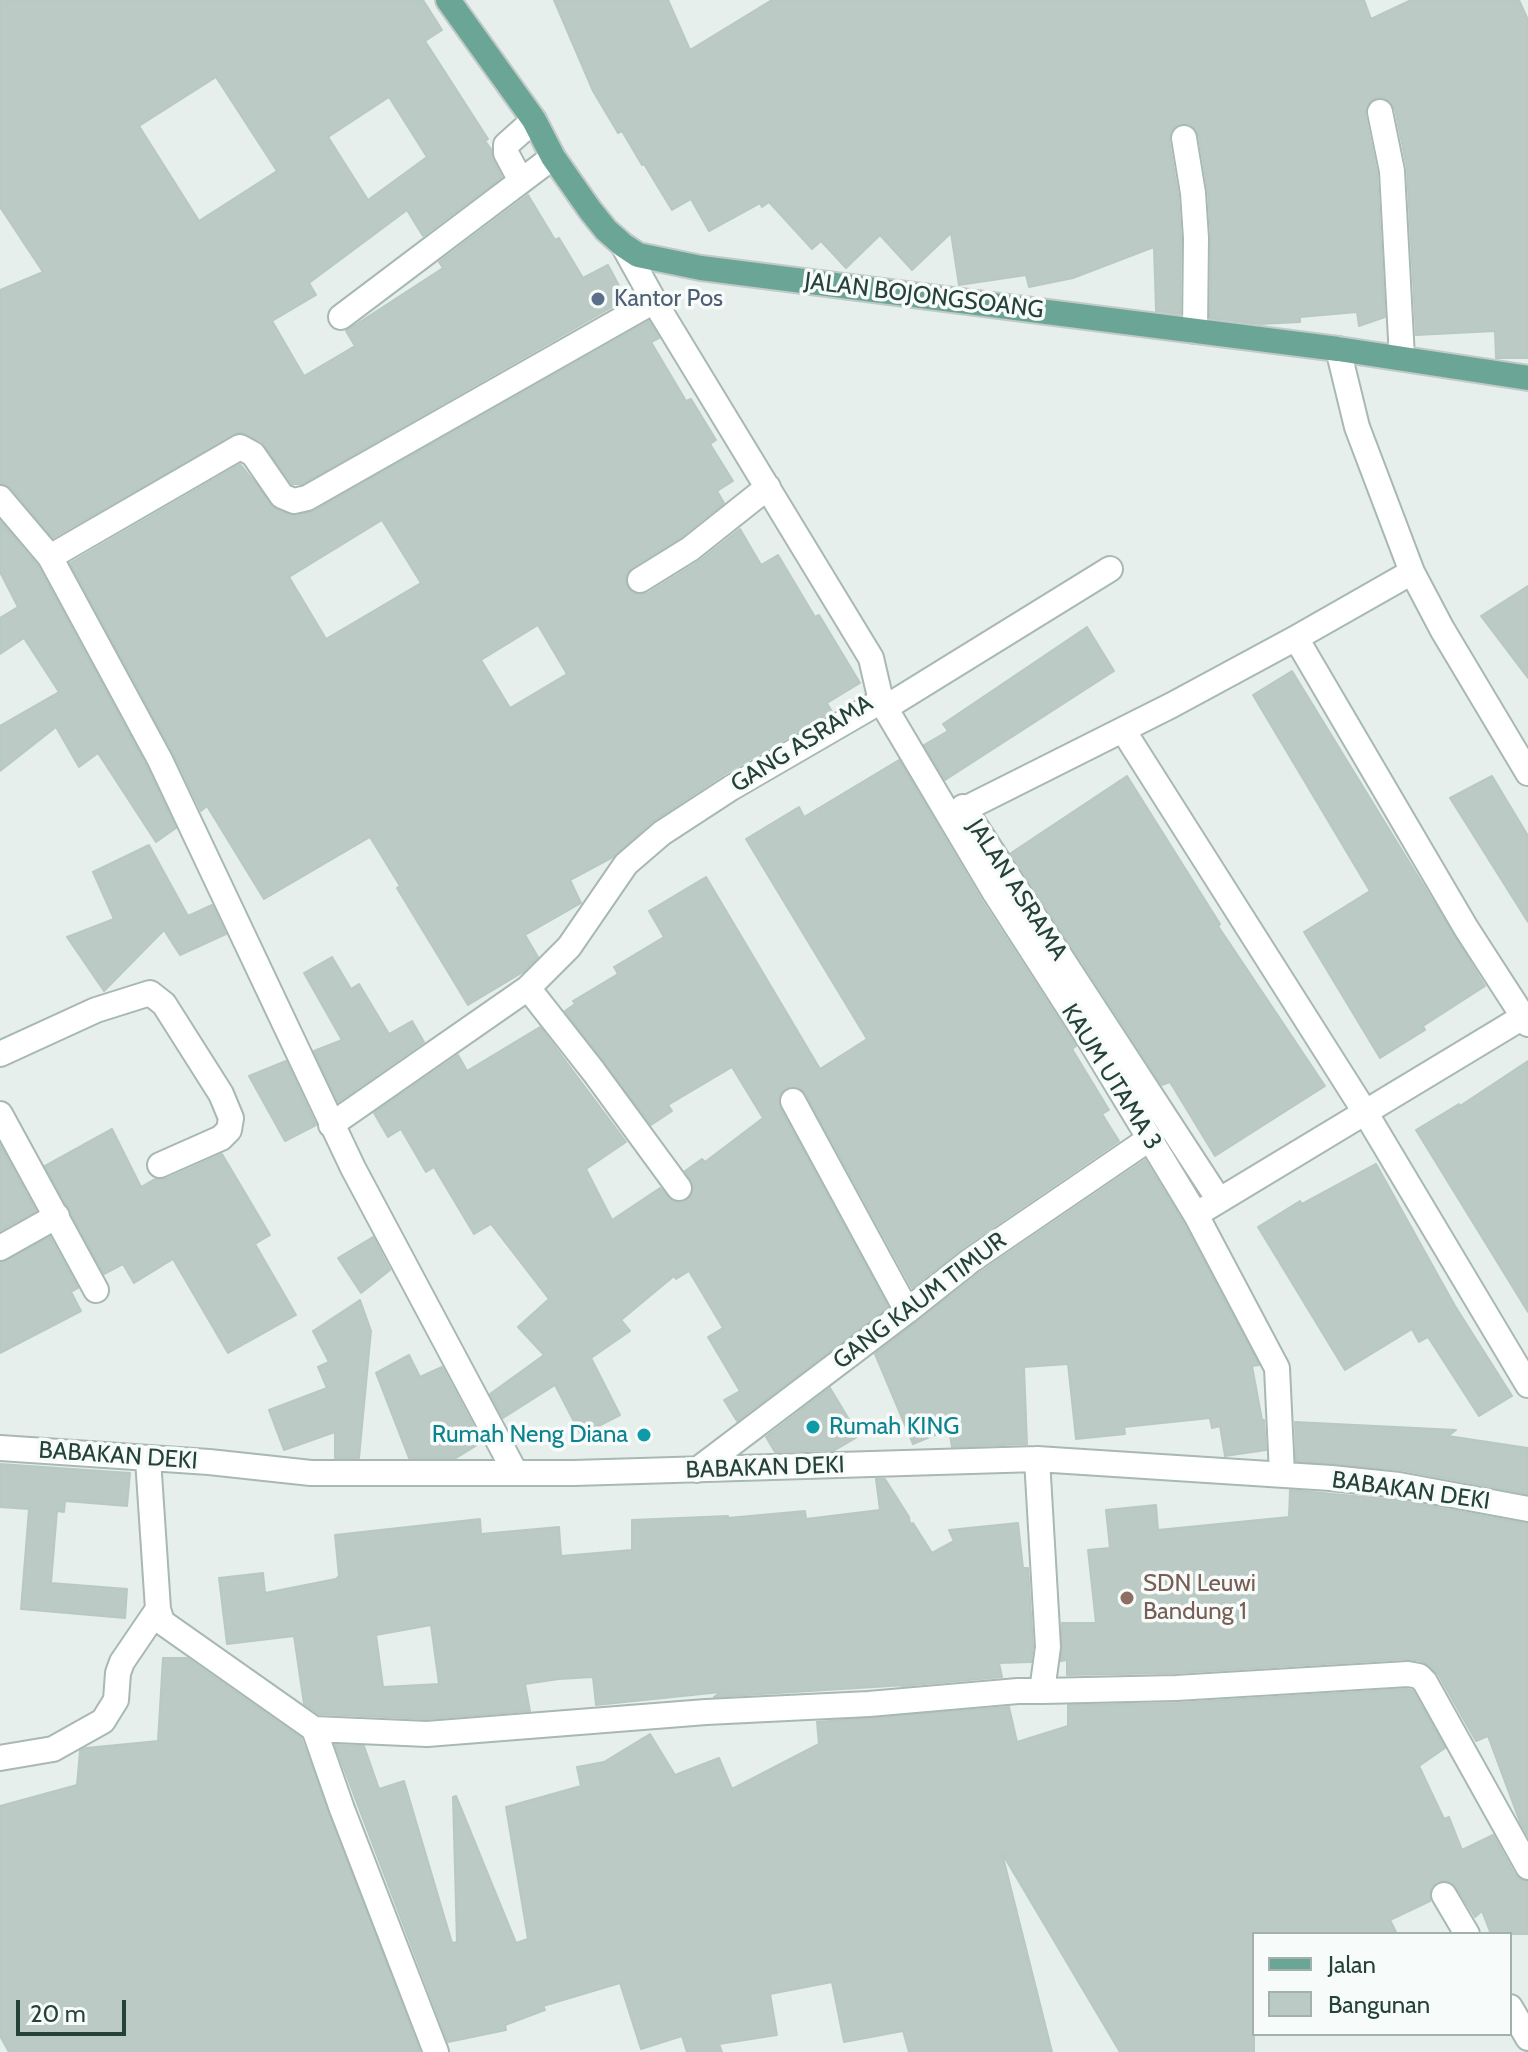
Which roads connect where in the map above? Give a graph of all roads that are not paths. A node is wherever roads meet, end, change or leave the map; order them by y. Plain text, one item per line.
1 (448, 0) edge
2 (1380, 112) dead end
3 (534, 120) junction
4 (1184, 138) dead end
5 (553, 157) junction
6 (521, 181) junction
7 (623, 245) junction
8 (654, 301) junction
9 (341, 317) dead end
10 (1195, 331) junction
11 (1338, 349) junction
12 (1402, 358) junction
13 (1528, 378) edge
14 (768, 487) junction
15 (0, 498) edge
16 (50, 557) junction
17 (1110, 569) dead end
18 (1412, 572) junction
19 (640, 580) dead end
20 (1296, 638) junction
21 (888, 704) junction
22 (1123, 730) junction
23 (1528, 773) edge
24 (958, 812) junction
25 (528, 988) junction
26 (1526, 1018) edge
27 (0, 1054) edge
28 (793, 1101) dead end
29 (1365, 1112) junction
30 (0, 1114) edge
31 (331, 1125) junction
32 (1149, 1139) junction
33 (160, 1165) dead end
34 (679, 1188) dead end
35 (1219, 1200) junction
36 (1196, 1215) junction
37 (57, 1216) junction
38 (0, 1248) edge
39 (96, 1290) dead end
40 (907, 1311) junction
41 (1528, 1385) edge
42 (0, 1448) edge
43 (148, 1459) junction
44 (1037, 1459) junction
45 (697, 1470) junction
46 (515, 1472) junction
47 (1282, 1474) junction
48 (1528, 1509) edge
49 (158, 1609) junction
50 (1042, 1691) junction
51 (314, 1729) junction
52 (0, 1758) edge
53 (1528, 1867) edge
54 (1444, 1895) dead end
55 (1466, 1932) edge
56 (1512, 2010) edge
57 (1528, 2038) edge
58 (436, 2052) edge

1 - 3 main road, JALAN BOJONGSOANG
2 - 12 street
3 - 5 main road, JALAN BOJONGSOANG
3 - 6 street
4 - 10 street
5 - 6 street
5 - 7 main road, JALAN BOJONGSOANG
6 - 9 street
7 - 8 street, GANG ASRAMA
7 - 10 main road, JALAN BOJONGSOANG
8 - 14 street, GANG ASRAMA
8 - 16 street
10 - 11 main road, JALAN BOJONGSOANG
11 - 12 main road, JALAN BOJONGSOANG
11 - 18 street
12 - 13 main road, JALAN BOJONGSOANG
14 - 19 street
14 - 21 street, GANG ASRAMA
15 - 16 street
16 - 31 street
17 - 21 street
18 - 20 street
18 - 23 street
20 - 22 street
20 - 26 street
21 - 24 street, KAUM UTAMA 3
21 - 25 street, GANG ASRAMA
22 - 24 street
22 - 29 street
24 - 32 street, KAUM UTAMA 3
24 - 35 street, JALAN ASRAMA
25 - 31 street, GANG ASRAMA
25 - 34 street
26 - 29 street
27 - 33 street
28 - 40 street
29 - 35 street
29 - 41 street
30 - 37 street
31 - 46 street
32 - 36 street, KAUM UTAMA 3
32 - 40 street, GANG KAUM TIMUR
35 - 36 street
36 - 47 street, KAUM UTAMA 3
37 - 38 street
37 - 39 street
40 - 45 street, GANG KAUM TIMUR
42 - 43 street, BABAKAN DEKI
43 - 46 street, BABAKAN DEKI
43 - 49 street
44 - 45 street, BABAKAN DEKI
44 - 47 street, BABAKAN DEKI
44 - 50 street
45 - 46 street, BABAKAN DEKI
47 - 48 street, BABAKAN DEKI
49 - 51 street
49 - 52 street
50 - 51 street
50 - 53 street
51 - 58 street
54 - 55 street
56 - 57 street

